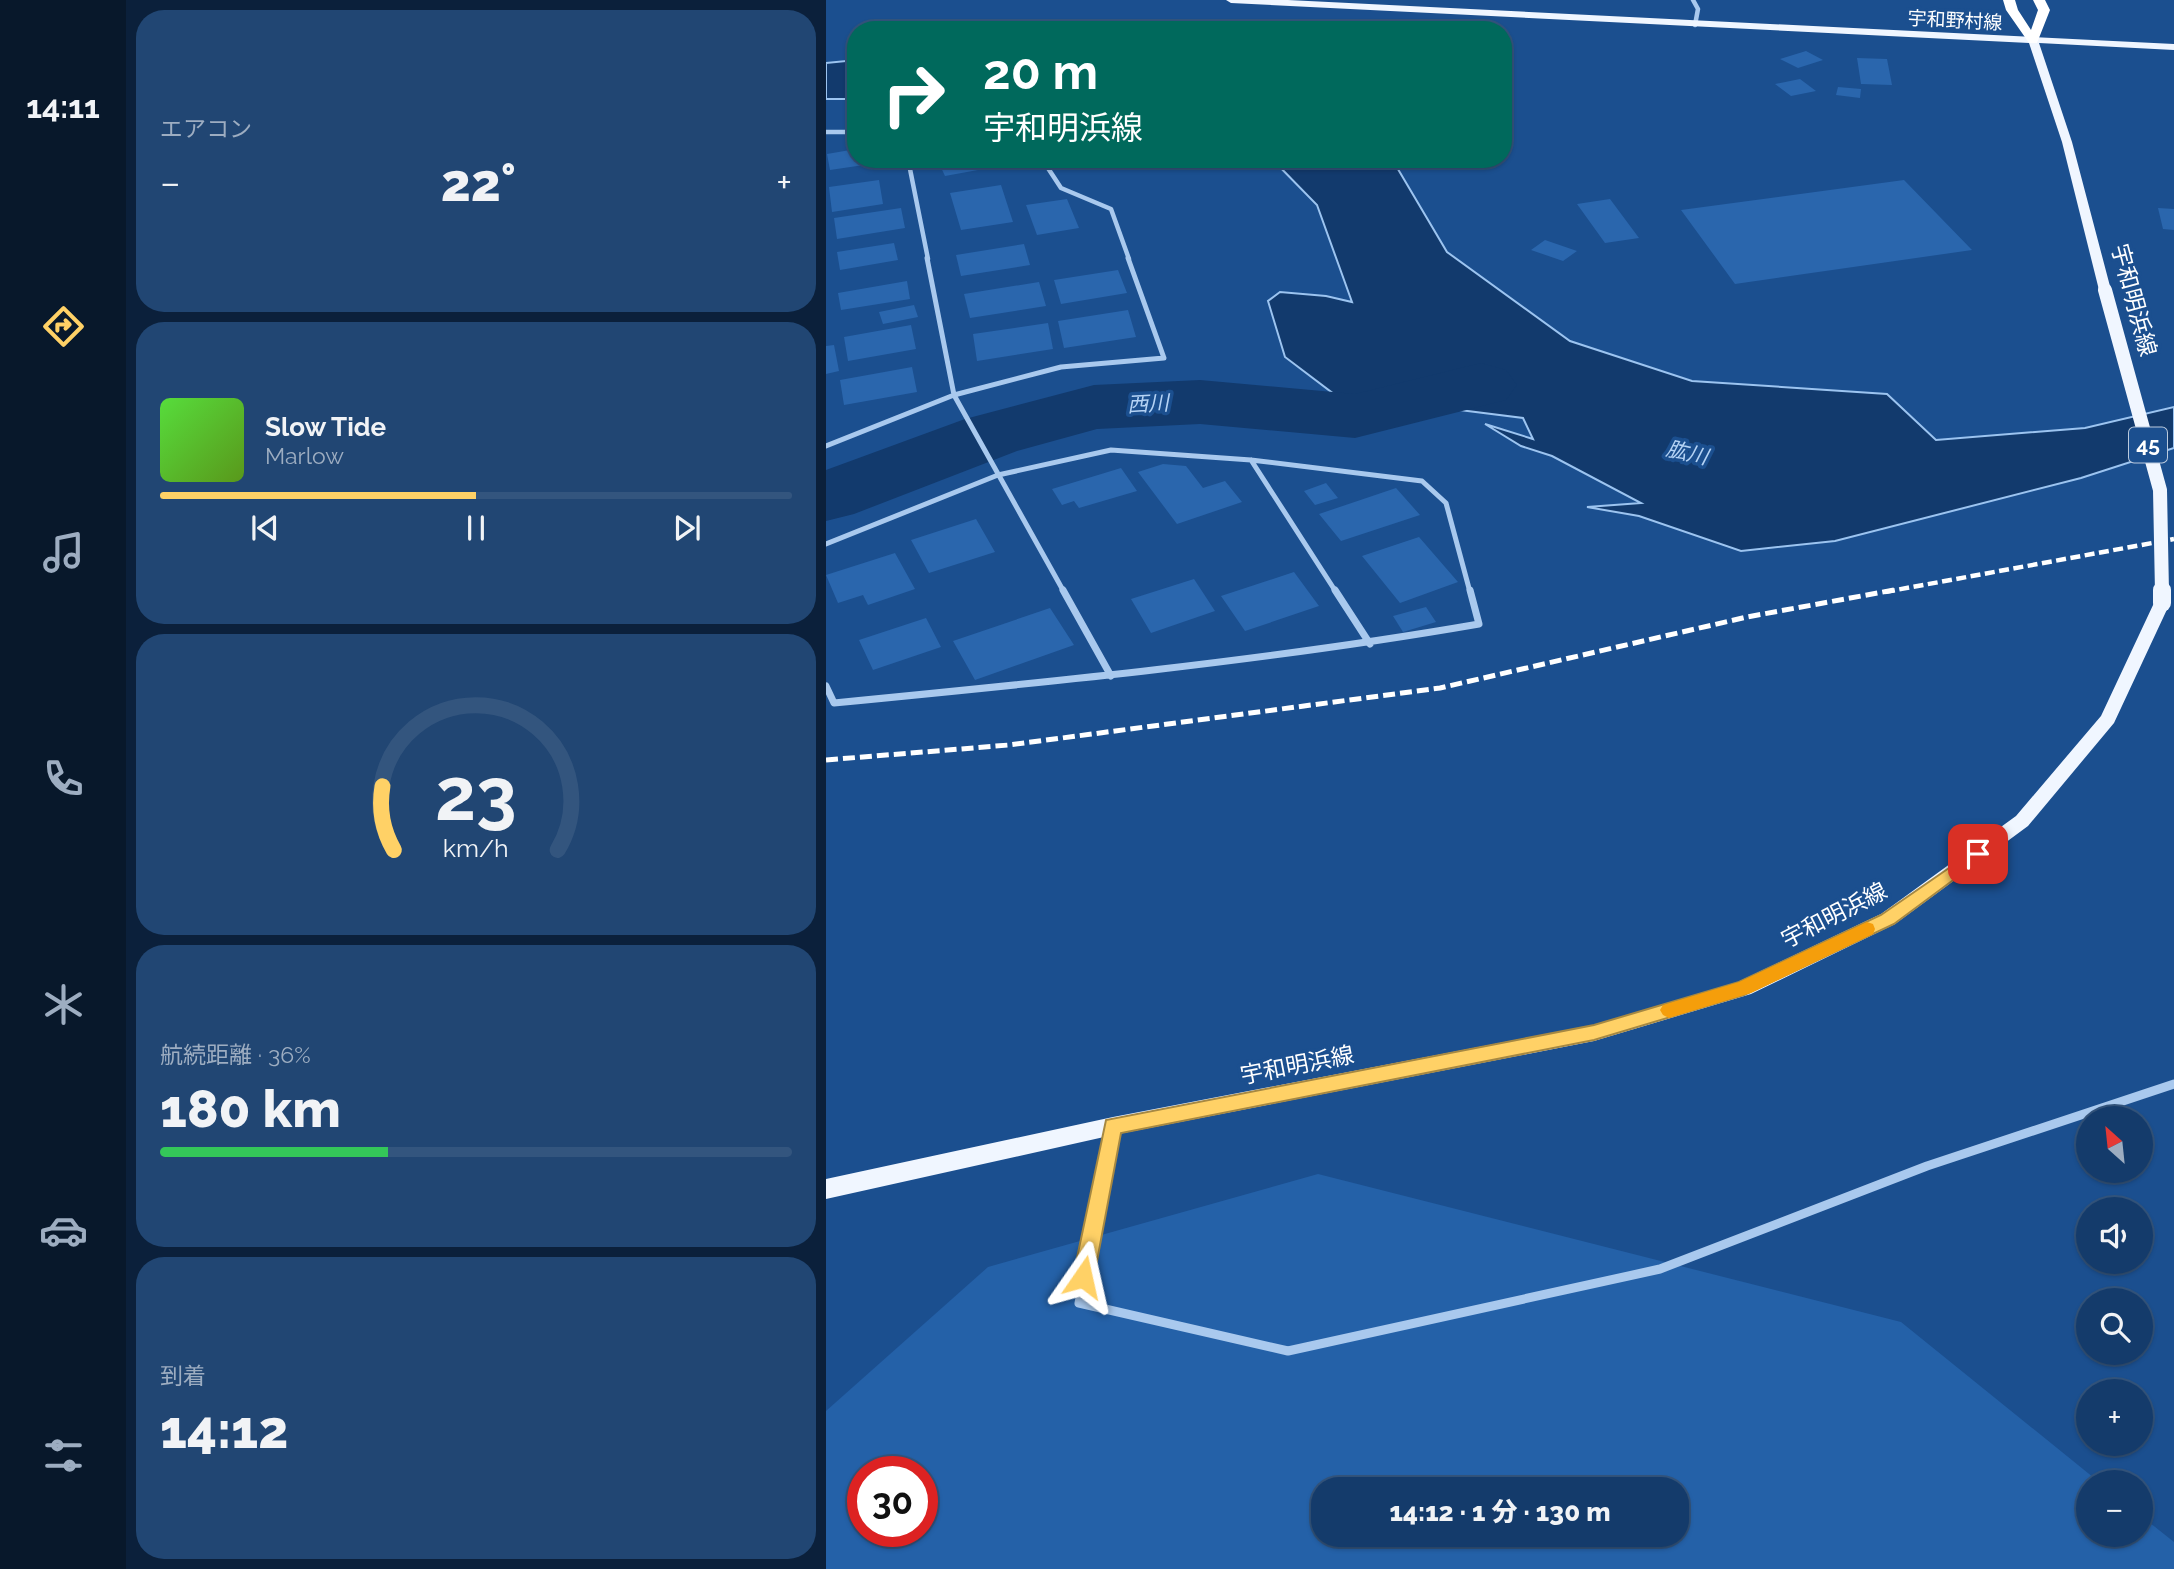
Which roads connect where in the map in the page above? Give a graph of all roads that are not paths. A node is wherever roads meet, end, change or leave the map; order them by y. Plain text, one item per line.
1 (1231, 0) edge
2 (1693, 0) edge
3 (2009, 0) edge
4 (2039, 0) edge
5 (1262, 1) edge
6 (1695, 25) junction
7 (2033, 41) junction
8 (2174, 47) edge
9 (826, 132) edge
10 (847, 132) edge
11 (910, 168) edge
12 (1048, 168) edge
13 (954, 395) junction
14 (826, 446) edge
15 (1251, 460) junction
16 (998, 475) junction
17 (826, 544) edge
18 (1370, 644) junction
19 (1111, 676) junction
20 (826, 685) edge
21 (2174, 1084) edge
22 (1113, 1126) junction
23 (826, 1189) edge

1 - 5 main road, 宇和野村線
2 - 6 street
3 - 7 highway
4 - 7 highway
5 - 6 main road, 宇和野村線
6 - 7 main road, 宇和野村線
7 - 8 main road, 宇和野村線
7 - 22 main road, 宇和明浜線 / 45, bridge
9 - 10 street
11 - 13 street
12 - 13 street
13 - 14 street
13 - 16 street
15 - 16 street
15 - 18 street
15 - 18 street
16 - 17 street
16 - 19 street
18 - 19 street
19 - 20 street
21 - 22 street
22 - 23 main road, 宇和明浜線 / 45

